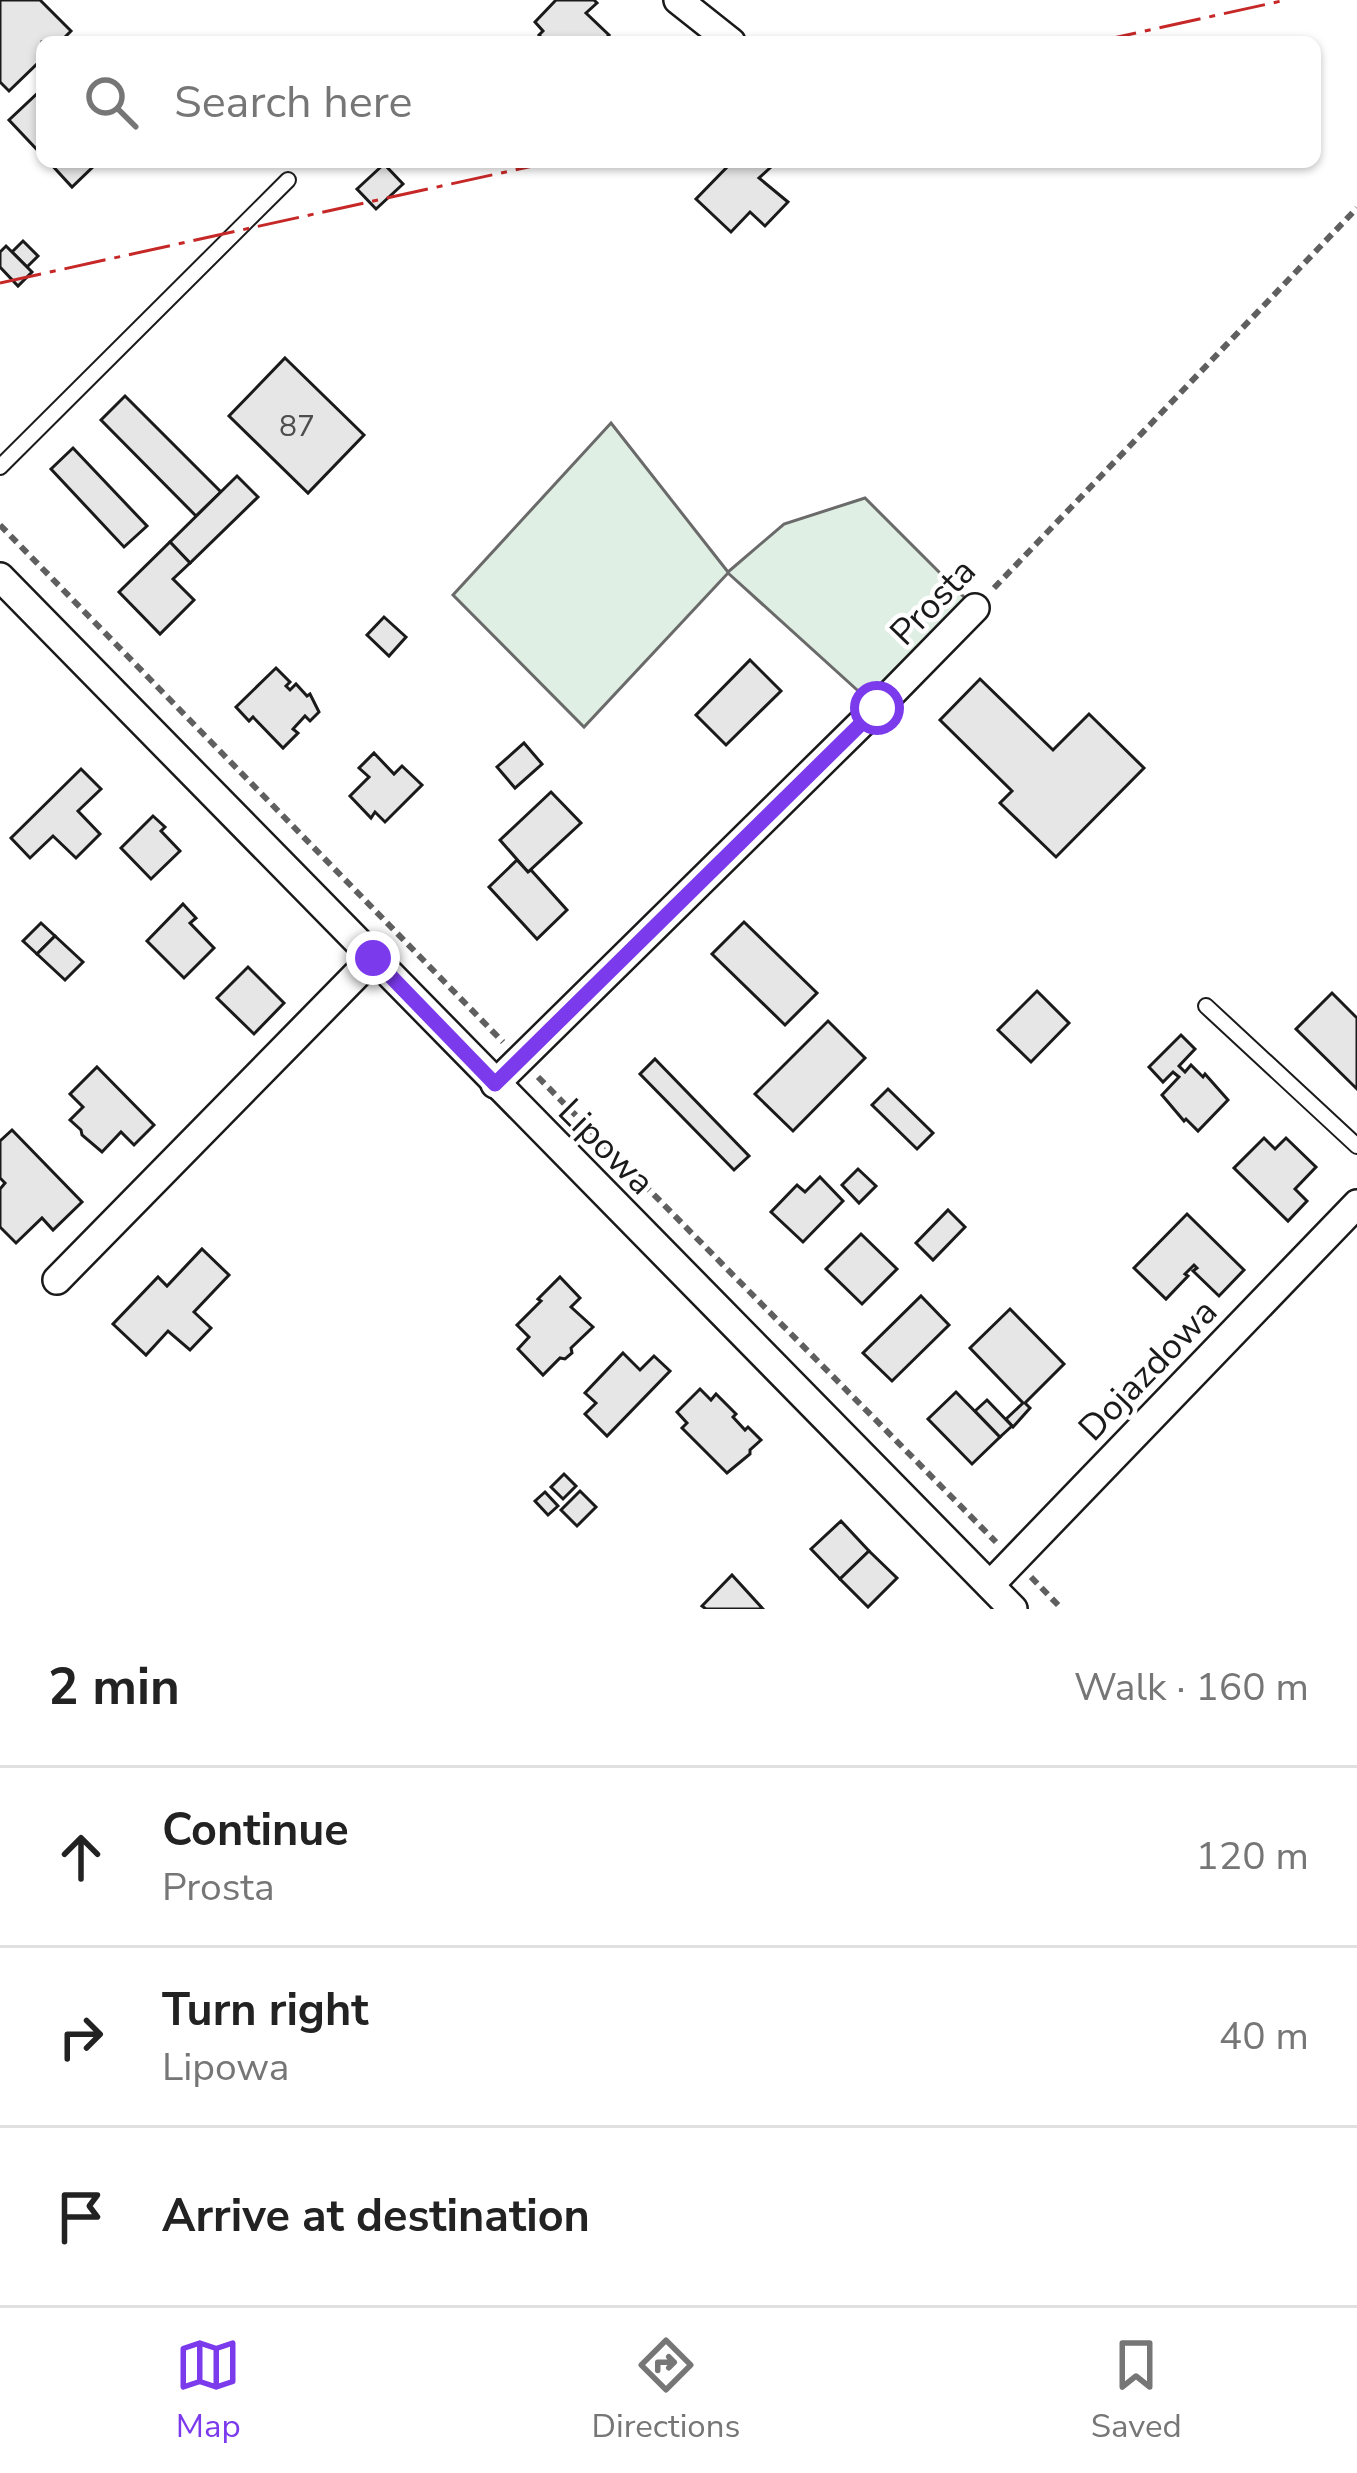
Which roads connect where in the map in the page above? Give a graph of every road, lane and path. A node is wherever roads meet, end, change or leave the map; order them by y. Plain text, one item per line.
1 (678, 0) edge
2 (723, 36) edge
3 (288, 180) dead end
4 (1357, 208) edge
5 (0, 467) edge
6 (0, 577) edge
7 (975, 608) joint
8 (373, 958) junction
9 (1206, 1006) dead end
10 (495, 1084) junction
11 (1357, 1146) edge
12 (1357, 1204) edge
13 (57, 1280) dead end
14 (990, 1585) junction
15 (1013, 1609) edge

1 - 2 street
3 - 5 lane
4 - 7 path, Prosta
6 - 8 street, Lipowa
7 - 10 street, Prosta
8 - 10 street, Lipowa
8 - 13 street
9 - 11 lane
10 - 14 street, Lipowa
12 - 14 street, Dojazdowa
14 - 15 street, Lipowa

